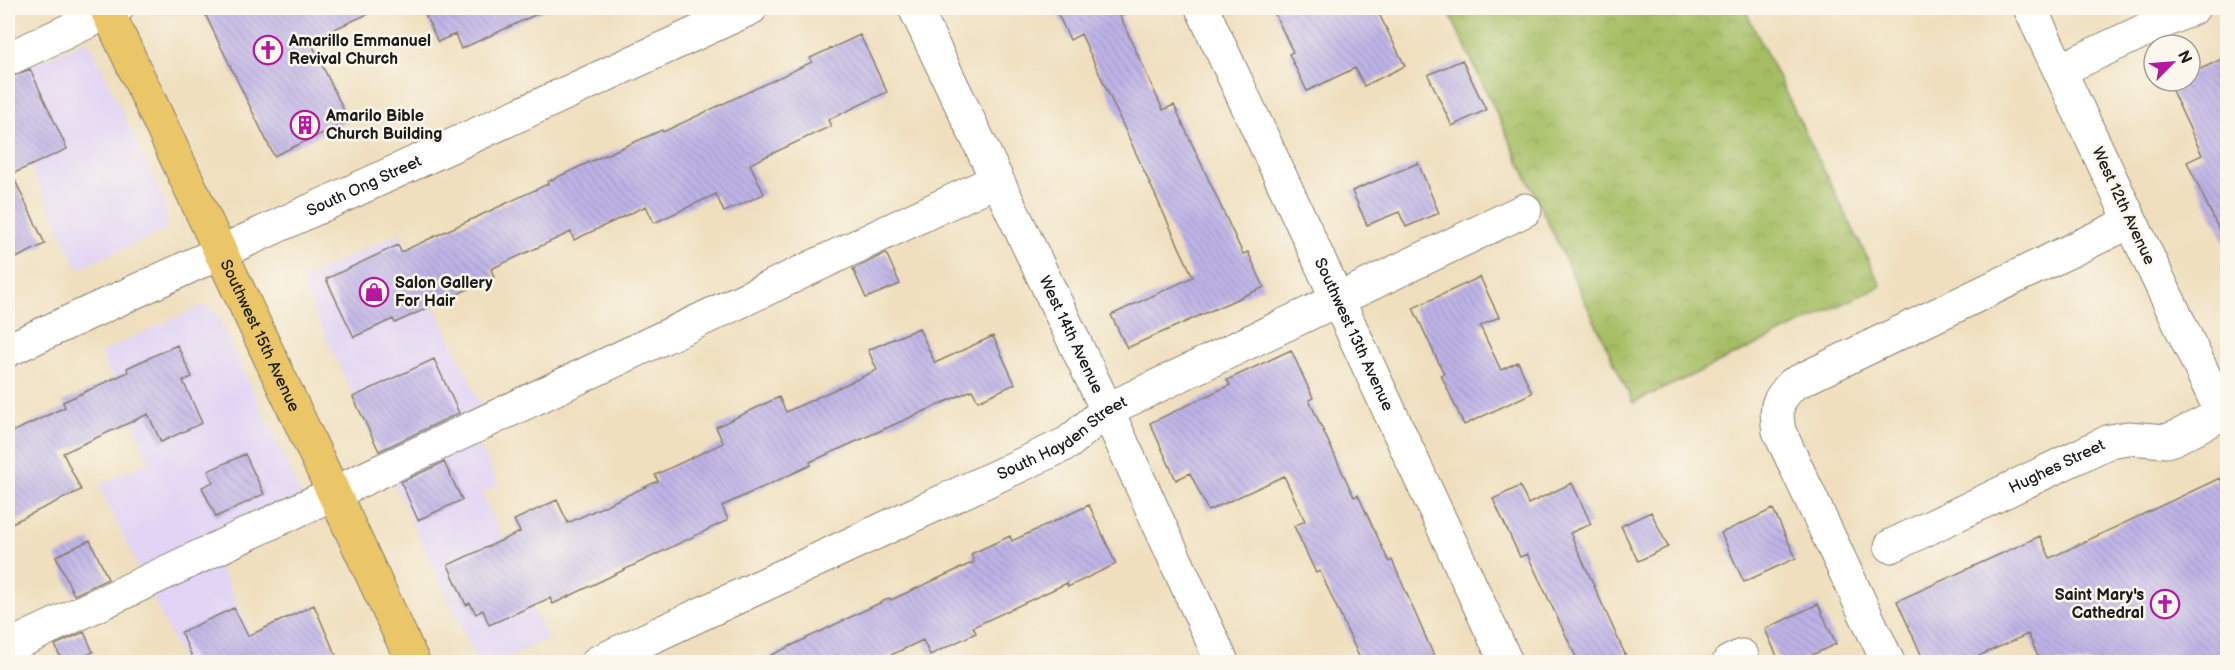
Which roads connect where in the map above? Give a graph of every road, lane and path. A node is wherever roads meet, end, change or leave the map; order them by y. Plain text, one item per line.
1 (751, 8) edge
2 (915, 8) edge
3 (1202, 8) edge
4 (2030, 8) edge
5 (2193, 8) edge
6 (110, 9) edge
7 (8, 59) edge
8 (2060, 70) junction
9 (997, 180) junction
10 (1525, 210) dead end
11 (2130, 222) junction
12 (220, 251) junction
13 (1338, 298) junction
14 (8, 350) edge
15 (2217, 403) joint
16 (1107, 410) junction
17 (334, 494) junction
18 (1891, 546) dead end
19 (8, 647) edge
20 (1221, 662) edge
21 (412, 663) edge
22 (598, 663) edge
23 (1506, 663) edge
24 (1888, 663) edge

1 - 12 street, South Ong Street
2 - 9 street, West 14th Avenue
3 - 13 street, Southwest 13th Avenue
4 - 8 street, West 12th Avenue
5 - 8 street
6 - 7 street
6 - 12 main road, Southwest 15th Avenue
8 - 11 street, West 12th Avenue
9 - 16 street, West 14th Avenue
9 - 17 street
10 - 13 street, South Hayden Street
11 - 15 street, West 12th Avenue
11 - 24 street
12 - 14 street, South Ong Street
12 - 17 main road, Southwest 15th Avenue
13 - 16 street, South Hayden Street
13 - 23 street, Southwest 13th Avenue
15 - 18 street, Hughes Street
16 - 20 street, West 14th Avenue
16 - 22 street, South Hayden Street
17 - 19 street
17 - 21 main road, Southwest 15th Avenue

